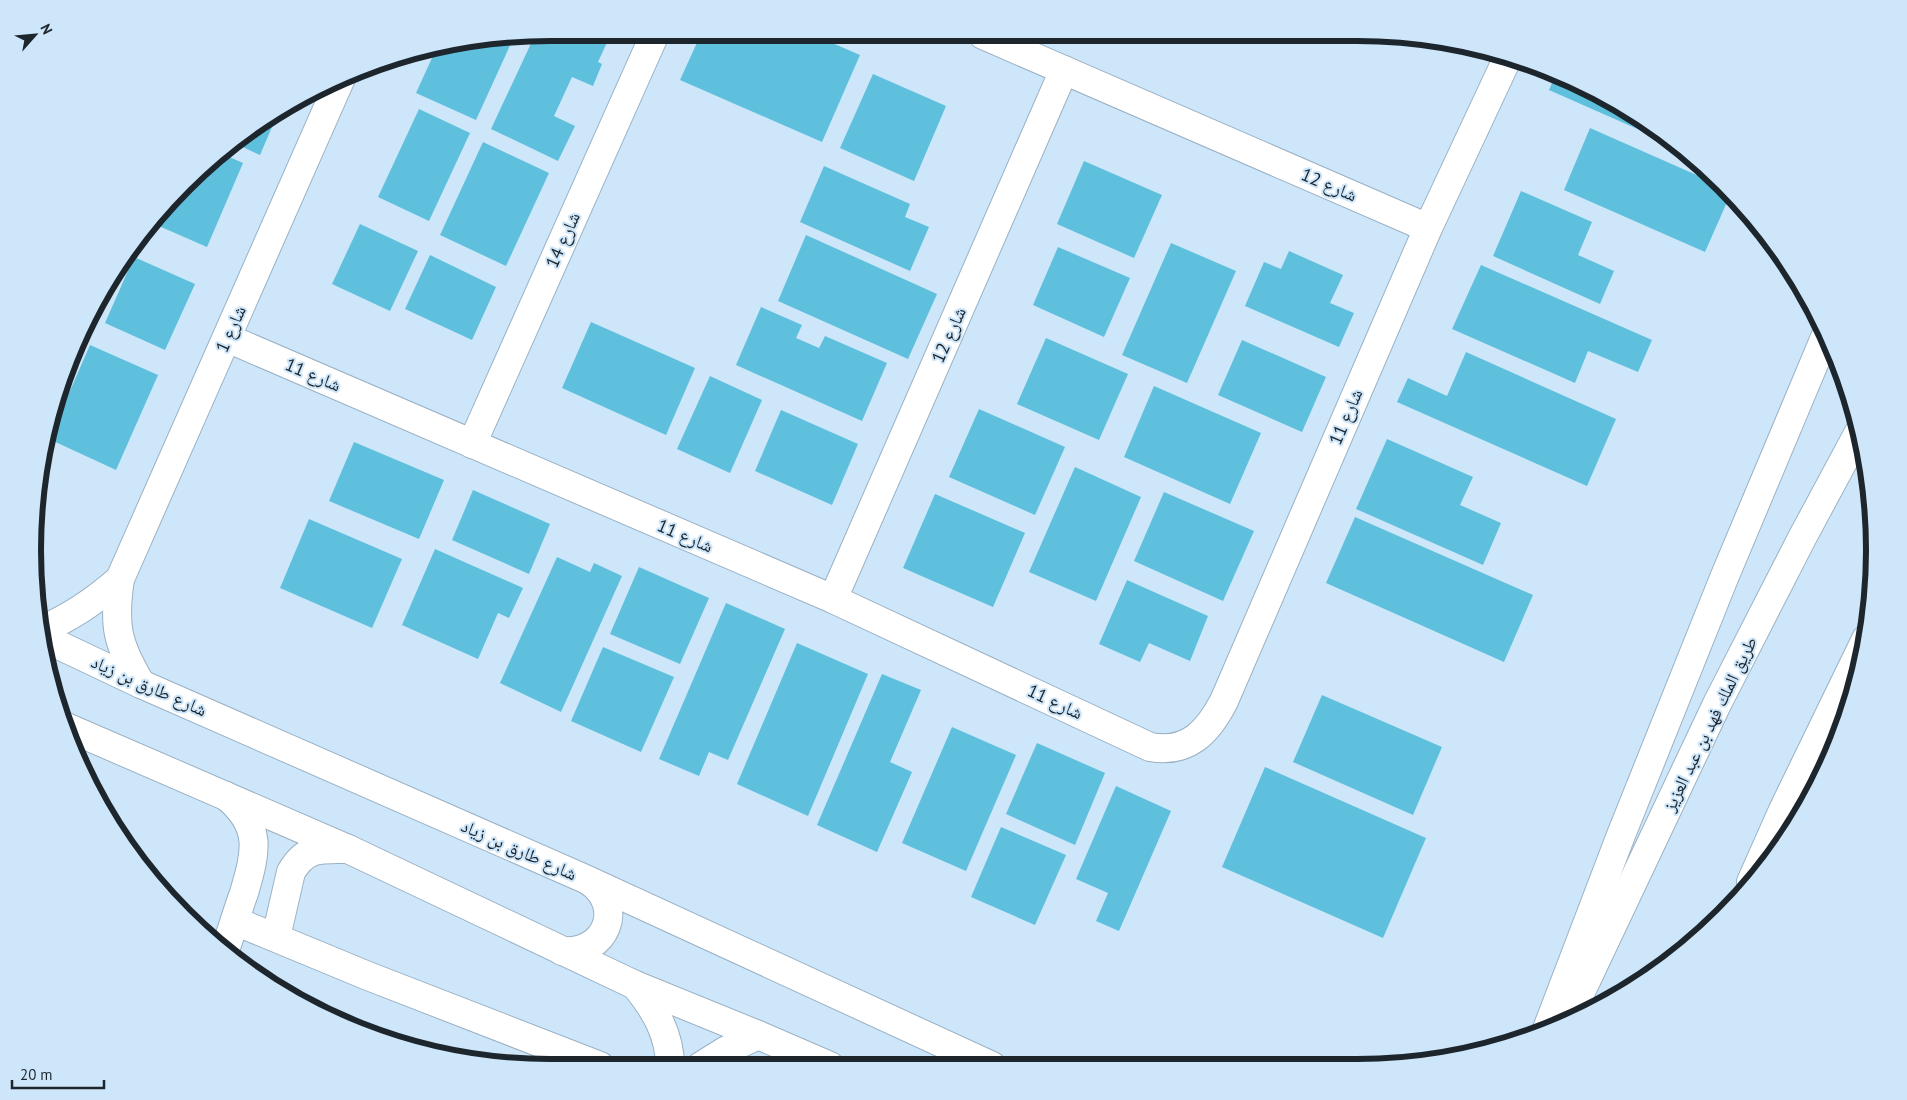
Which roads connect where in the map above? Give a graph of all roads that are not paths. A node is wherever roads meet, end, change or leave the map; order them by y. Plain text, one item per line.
1 (652, 41) edge
2 (998, 41) edge
3 (1505, 63) edge
4 (1064, 70) junction
5 (336, 89) edge
6 (1428, 228) junction
7 (226, 338) junction
8 (1822, 344) edge
9 (1854, 442) edge
10 (472, 444) junction
11 (120, 580) junction
12 (833, 599) junction
13 (48, 627) edge
14 (50, 641) edge
15 (1851, 670) edge
16 (141, 684) junction
17 (74, 730) edge
18 (226, 796) junction
19 (348, 849) junction
20 (1761, 861) edge
21 (583, 878) junction
22 (235, 921) junction
23 (276, 938) junction
24 (228, 943) edge
25 (562, 951) junction
26 (635, 986) junction
27 (1573, 1010) edge
28 (1550, 1021) edge
29 (758, 1035) junction
30 (576, 1059) edge
31 (669, 1059) edge
32 (712, 1059) edge
33 (814, 1059) edge
34 (977, 1059) edge

1 - 10 main road, شارع 14
2 - 4 main road, شارع 12
3 - 6 main road, شارع 11
4 - 6 main road, شارع 12
4 - 12 main road, شارع 12
5 - 7 main road, شارع 1
6 - 12 main road, شارع 11
7 - 10 main road, شارع 11
7 - 11 main road, شارع 1
8 - 28 main road
9 - 27 main road, طريق الملك فهد بن عبد العزيز
10 - 12 main road, شارع 11
11 - 13 main road, شارع 1
11 - 16 main road, شارع 1
14 - 16 main road, شارع طارق بن زياد
15 - 20 main road
16 - 21 main road, شارع طارق بن زياد
17 - 18 main road
18 - 19 main road
18 - 22 main road
19 - 23 main road
19 - 25 main road
21 - 25 main road
21 - 34 main road, شارع طارق بن زياد
22 - 23 main road
22 - 24 main road
23 - 30 main road
25 - 26 main road
26 - 29 main road
26 - 31 main road
29 - 32 main road
29 - 33 main road

